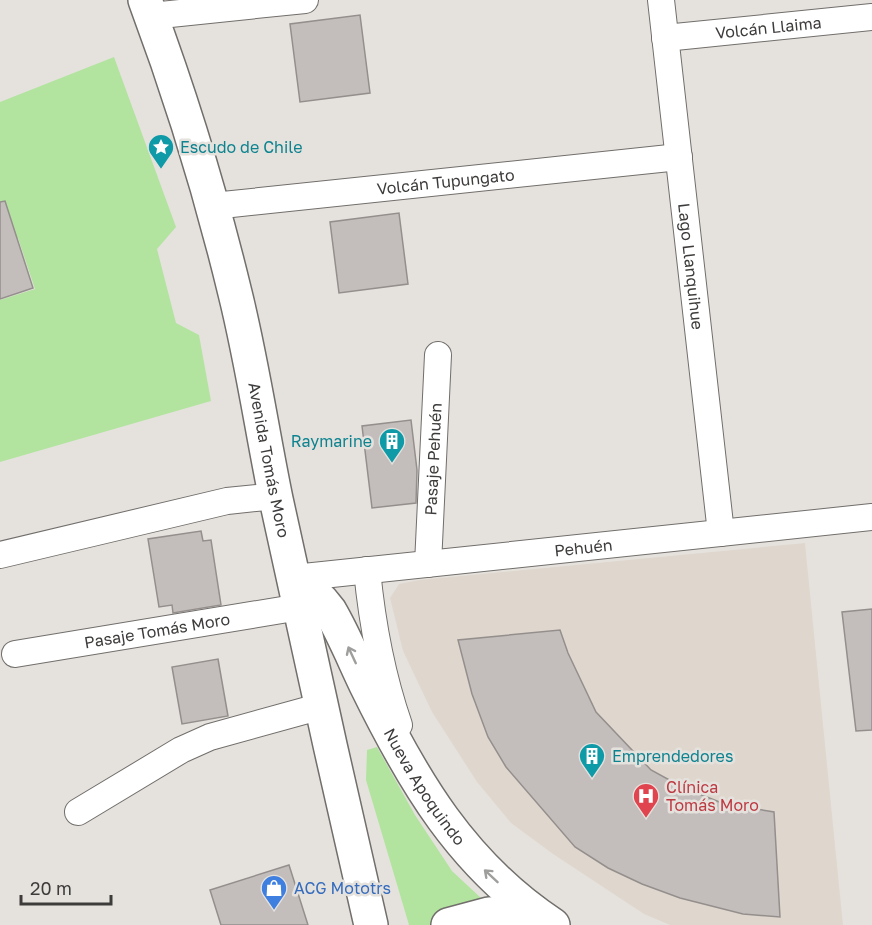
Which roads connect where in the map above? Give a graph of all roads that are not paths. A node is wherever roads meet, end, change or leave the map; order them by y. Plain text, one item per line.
1 (305, 0) edge
2 (661, 0) edge
3 (148, 8) edge
4 (872, 17) edge
5 (665, 38) junction
6 (679, 157) junction
7 (213, 206) junction
8 (438, 355) dead end
9 (276, 496) junction
10 (872, 517) edge
11 (721, 533) junction
12 (0, 555) edge
13 (428, 564) junction
14 (367, 570) junction
15 (297, 592) junction
16 (15, 654) dead end
17 (322, 706) junction
18 (418, 781) junction
19 (78, 812) dead end
20 (543, 919) edge
21 (371, 925) edge
22 (448, 925) edge

1 - 3 street
2 - 5 street, Lago Llanquihue
3 - 7 main road, Avenida Tomás Moro
4 - 5 street, Volcán Llaima
5 - 6 street, Lago Llanquihue
6 - 7 street, Volcán Tupungato
6 - 11 street, Lago Llanquihue
7 - 9 main road, Avenida Tomás Moro
8 - 13 street, Pasaje Pehuén
9 - 12 street
9 - 15 main road, Avenida Tomás Moro
10 - 11 street, Pehuén
11 - 13 street, Pehuén
13 - 14 street, Pehuén
14 - 15 street, Pehuén
14 - 18 street, Nueva Apoquindo
15 - 16 street, Pasaje Tomás Moro
15 - 17 main road, Avenida Tomás Moro
18 -> 15 main road
17 - 19 street
17 - 21 main road, Avenida Tomás Moro
20 -> 18 main road, Nueva Apoquindo
20 - 22 main road

